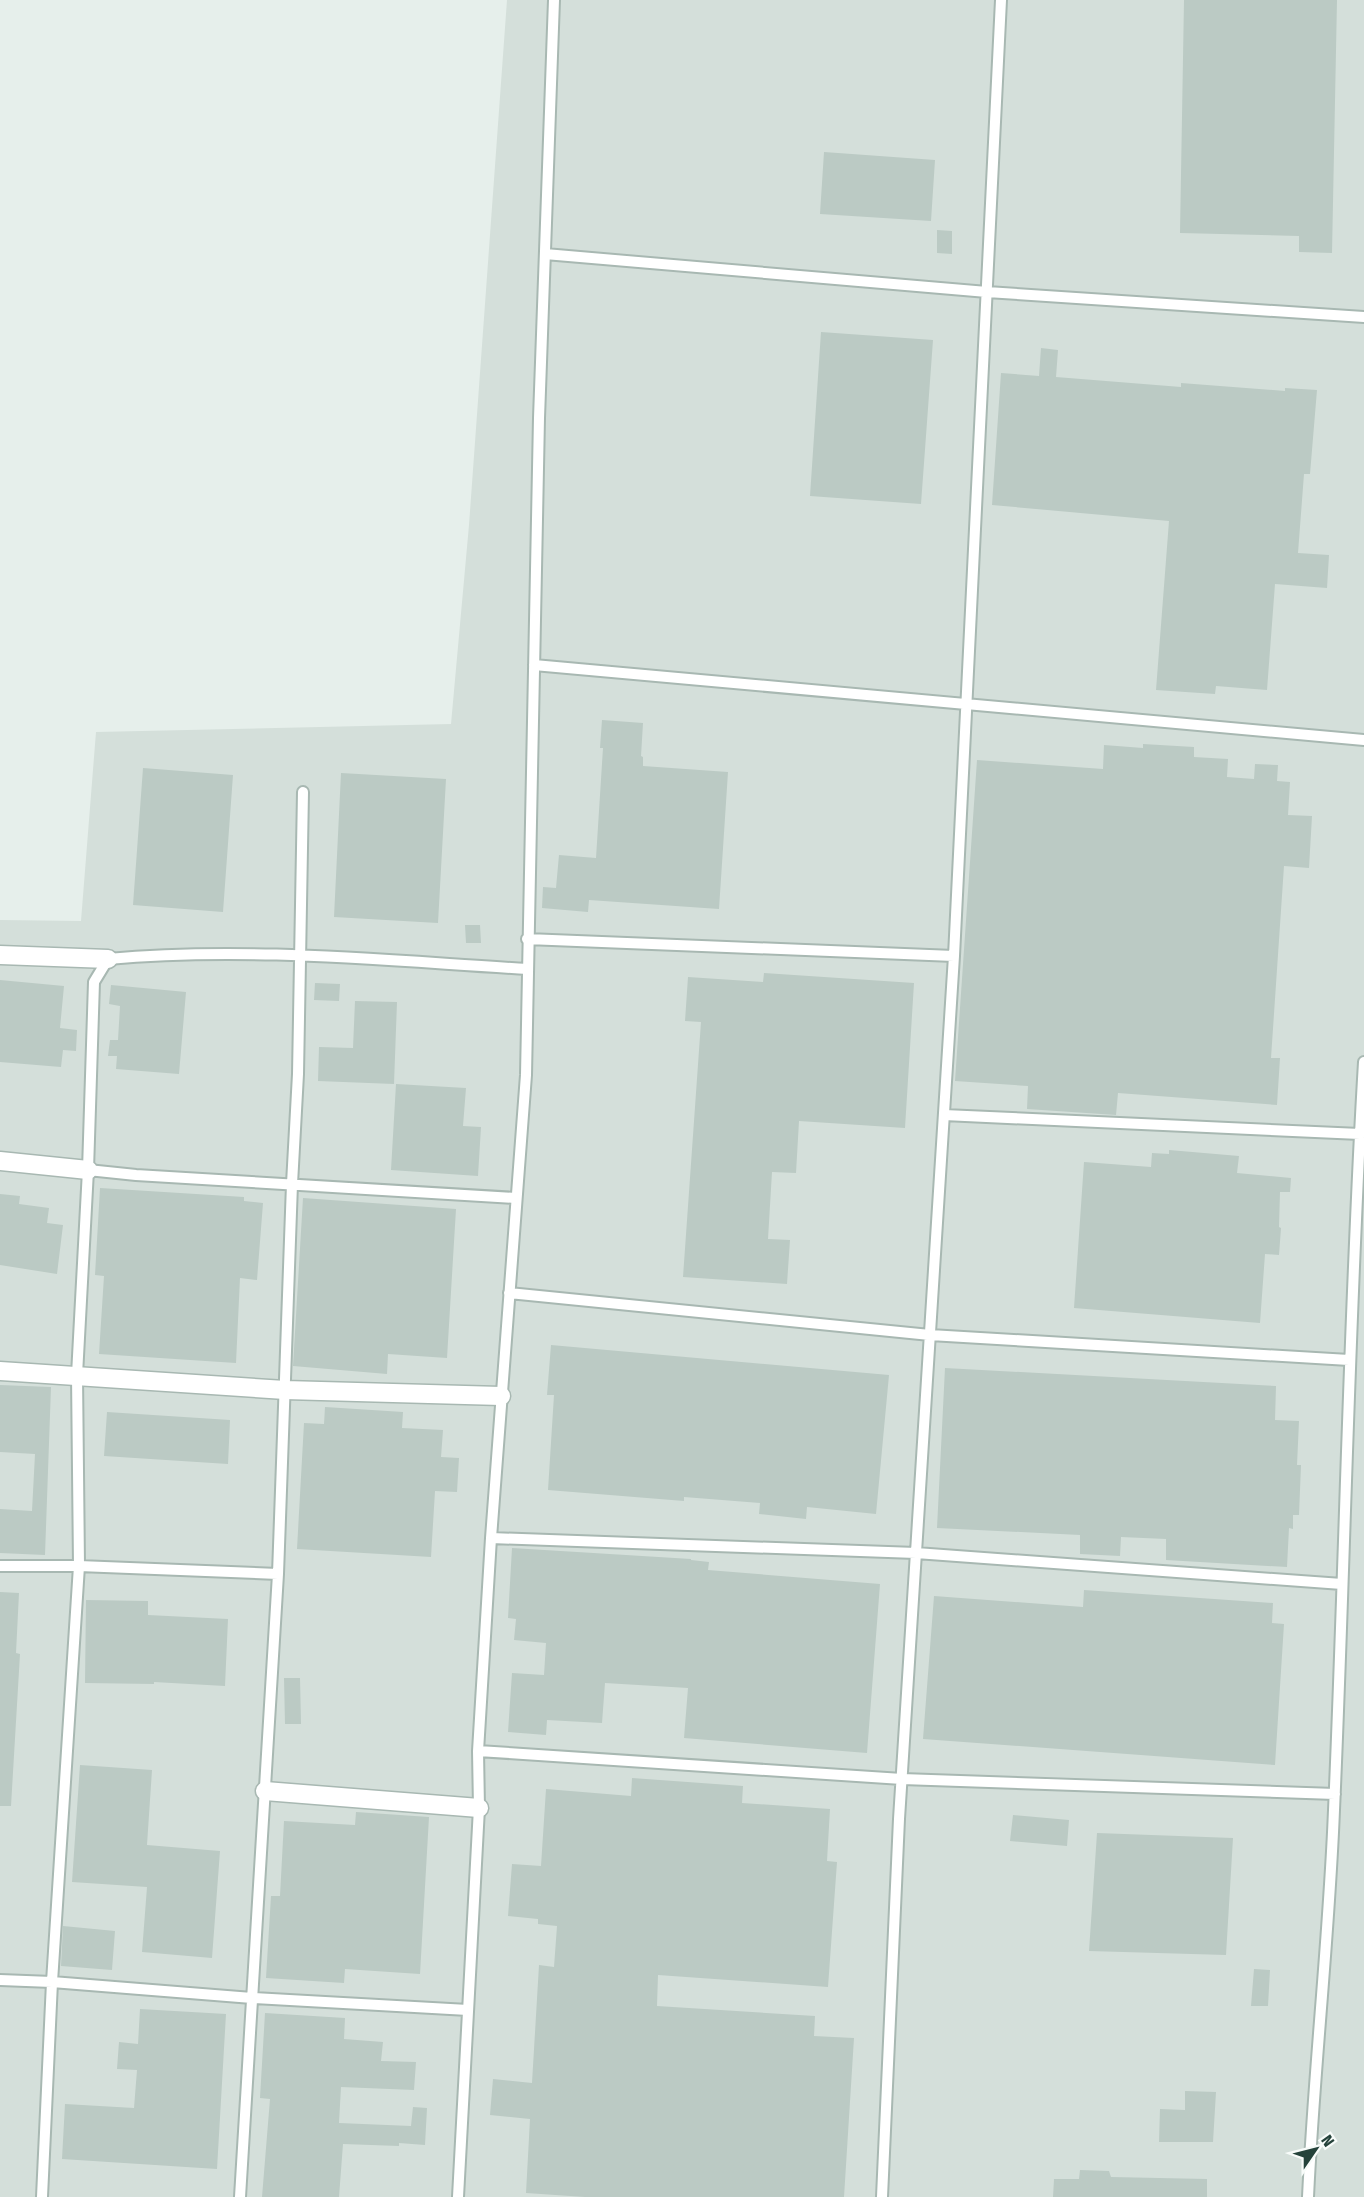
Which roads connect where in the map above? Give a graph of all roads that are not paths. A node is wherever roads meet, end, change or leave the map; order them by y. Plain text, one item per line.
1 (555, 0) edge
2 (1001, 0) edge
3 (545, 254) junction
4 (987, 292) junction
5 (1364, 317) edge
6 (534, 665) junction
7 (966, 704) junction
8 (1364, 740) edge
9 (303, 792) dead end
10 (527, 939) junction
11 (0, 954) edge
12 (300, 956) junction
13 (954, 956) junction
14 (108, 959) junction
15 (528, 969) junction
16 (1364, 1062) edge
17 (944, 1116) junction
18 (1360, 1134) junction
19 (0, 1161) edge
20 (88, 1170) junction
21 (292, 1184) junction
22 (516, 1198) junction
23 (509, 1293) junction
24 (930, 1335) junction
25 (1350, 1360) junction
26 (0, 1371) edge
27 (77, 1375) junction
28 (285, 1390) junction
29 (501, 1396) junction
30 (491, 1538) junction
31 (916, 1553) junction
32 (0, 1566) edge
33 (79, 1566) junction
34 (278, 1574) junction
35 (1342, 1584) junction
36 (478, 1751) junction
37 (902, 1779) junction
38 (265, 1791) junction
39 (1335, 1794) junction
40 (478, 1808) junction
41 (0, 1980) edge
42 (52, 1982) junction
43 (252, 1998) junction
44 (468, 2010) junction
45 (42, 2197) edge
46 (240, 2197) edge
47 (458, 2197) edge
48 (882, 2197) edge
49 (1308, 2197) edge

1 - 3 lane
2 - 4 lane
3 - 4 lane
3 - 6 lane
4 - 5 lane
4 - 7 lane
6 - 7 lane
6 - 10 lane
7 - 8 lane
7 - 13 lane
9 - 12 lane
10 - 13 lane
10 - 15 lane
11 - 14 street
12 - 14 lane
12 - 15 lane
12 - 21 lane
13 - 17 lane
14 - 20 lane
15 - 22 lane
16 - 18 lane
17 - 18 lane
17 - 24 lane
18 - 25 lane
19 - 20 street
20 - 21 lane
20 - 27 lane
21 - 22 lane
21 - 28 lane
22 - 23 lane
23 - 24 lane
23 - 29 lane
24 - 25 lane
24 - 31 lane
25 - 35 lane
26 - 27 street
27 - 28 street
27 - 33 lane
28 - 29 street
28 - 34 lane
29 - 30 lane
30 - 31 lane
30 - 36 lane
31 - 35 lane
31 - 37 lane
32 - 33 lane
33 - 34 lane
33 - 42 lane
34 - 38 lane
35 - 39 lane
36 - 37 lane
36 - 40 lane
37 - 39 lane
37 - 48 lane
38 - 40 street
38 - 43 lane
39 - 49 lane
40 - 44 lane
41 - 42 lane
42 - 43 lane
42 - 45 lane
43 - 44 lane
43 - 46 lane
44 - 47 lane

